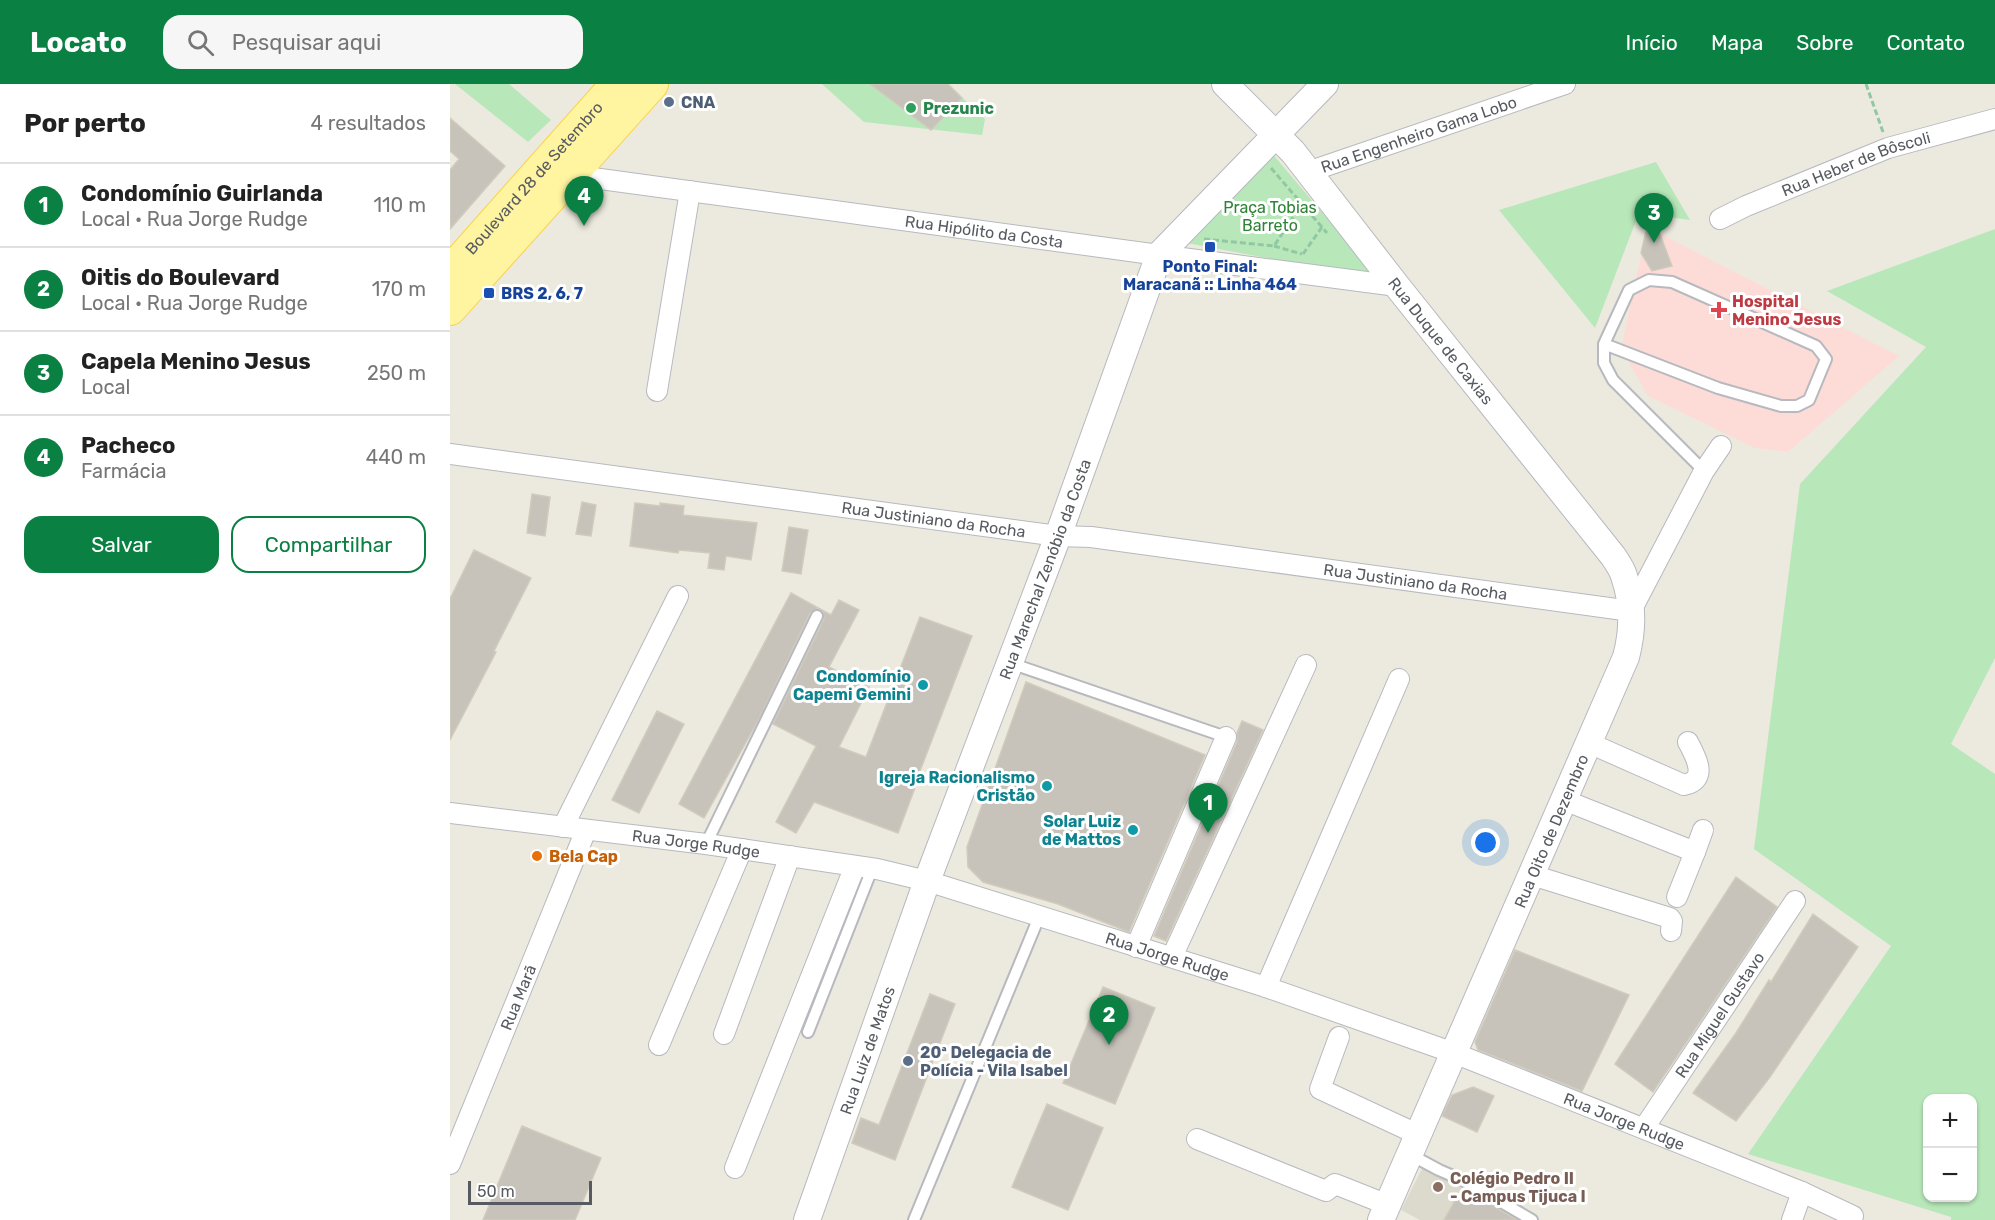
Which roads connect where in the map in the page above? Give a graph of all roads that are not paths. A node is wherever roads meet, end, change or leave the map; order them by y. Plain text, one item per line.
1 (617, 84) edge
2 (652, 84) edge
3 (1225, 84) edge
4 (1325, 84) edge
5 (1565, 84) edge
6 (1995, 119) edge
7 (1277, 135) junction
8 (1308, 172) junction
9 (571, 175) junction
10 (690, 191) junction
11 (1720, 219) dead end
12 (1159, 255) junction
13 (450, 272) edge
14 (1396, 286) junction
15 (450, 309) edge
16 (1604, 344) junction
17 (657, 391) dead end
18 (1720, 446) dead end
19 (450, 454) edge
20 (1704, 471) junction
21 (1059, 536) junction
22 (678, 596) dead end
23 (1631, 611) junction
24 (817, 616) dead end
25 (1010, 662) junction
26 (1306, 665) dead end
27 (1400, 679) dead end
28 (1226, 737) joint
29 (1688, 742) dead end
30 (1589, 744) junction
31 (1564, 800) junction
32 (450, 813) edge
33 (563, 827) junction
34 (586, 830) junction
35 (1703, 830) dead end
36 (706, 844) junction
37 (742, 849) junction
38 (1695, 852) junction
39 (790, 856) junction
40 (863, 867) junction
41 (1532, 874) junction
42 (927, 881) junction
43 (1677, 897) dead end
44 (1795, 901) dead end
45 (1039, 917) junction
46 (1671, 931) dead end
47 (1136, 946) junction
48 (1172, 957) junction
49 (1266, 987) junction
50 (808, 1032) dead end
51 (724, 1034) dead end
52 (1339, 1037) dead end
53 (659, 1045) dead end
54 (1454, 1053) junction
55 (1644, 1128) junction
56 (1197, 1139) dead end
57 (1415, 1145) junction
58 (450, 1164) edge
59 (735, 1168) dead end
60 (1802, 1192) junction
61 (1385, 1213) edge
62 (1853, 1216) dead end
63 (807, 1220) edge
64 (914, 1220) edge
65 (1532, 1220) edge
66 (1792, 1220) edge

1 - 13 main road, Boulevard 28 de Setembro
2 - 9 main road, Boulevard 28 de Setembro
3 - 7 street, Rua Duque de Caxias
4 - 7 street
5 - 8 street, Rua Engenheiro Gama Lobo
6 - 11 street, Rua Heber de Bôscoli
7 - 8 street, Rua Duque de Caxias
7 - 12 street
8 - 14 street, Rua Duque de Caxias
9 - 10 street, Rua Hipólito da Costa
9 - 15 main road, Boulevard 28 de Setembro
10 - 12 street, Rua Hipólito da Costa
10 - 17 street
12 - 14 street, Rua Hipólito da Costa
12 - 21 street, Rua Marechal Zenóbio da Costa
14 - 23 street, Rua Duque de Caxias
16 - 16 lane
16 - 20 lane
18 - 20 street, Rua Oito de Dezembro
19 - 21 street, Rua Justiniano da Rocha
20 - 23 street, Rua Oito de Dezembro
21 - 23 street, Rua Justiniano da Rocha
21 - 25 street, Rua Marechal Zenóbio da Costa
22 - 33 street
23 - 30 street, Rua Oito de Dezembro
24 - 36 lane
25 - 28 lane
25 - 42 street, Rua Marechal Zenóbio da Costa
26 - 48 street
27 - 49 street
28 - 47 street
29 - 30 street
30 - 31 street, Rua Oito de Dezembro
31 - 38 street
31 - 41 street, Rua Oito de Dezembro
32 - 33 street, Rua Jorge Rudge
33 - 34 street, Rua Jorge Rudge
34 - 36 street, Rua Jorge Rudge
34 - 58 street, Rua Marã
35 - 38 street
36 - 37 street, Rua Jorge Rudge
37 - 39 street, Rua Jorge Rudge
37 - 53 street
38 - 43 street
39 - 40 street, Rua Jorge Rudge
39 - 51 street
40 - 42 street, Rua Jorge Rudge
40 - 50 lane
40 - 59 street
41 - 46 street
41 - 54 street, Rua Oito de Dezembro
42 - 45 street, Rua Jorge Rudge
42 - 63 street, Rua Luiz de Matos
44 - 55 street, Rua Miguel Gustavo
45 - 47 street, Rua Jorge Rudge
45 - 64 lane
47 - 48 street, Rua Jorge Rudge
48 - 49 street, Rua Jorge Rudge
49 - 54 street, Rua Jorge Rudge
52 - 57 street
54 - 55 street, Rua Jorge Rudge
54 - 57 street, Rua Oito de Dezembro
55 - 60 street, Rua Jorge Rudge
56 - 61 street
57 - 61 street, Rua Oito de Dezembro
57 - 65 lane
60 - 62 street, Rua Jorge Rudge
60 - 66 street

